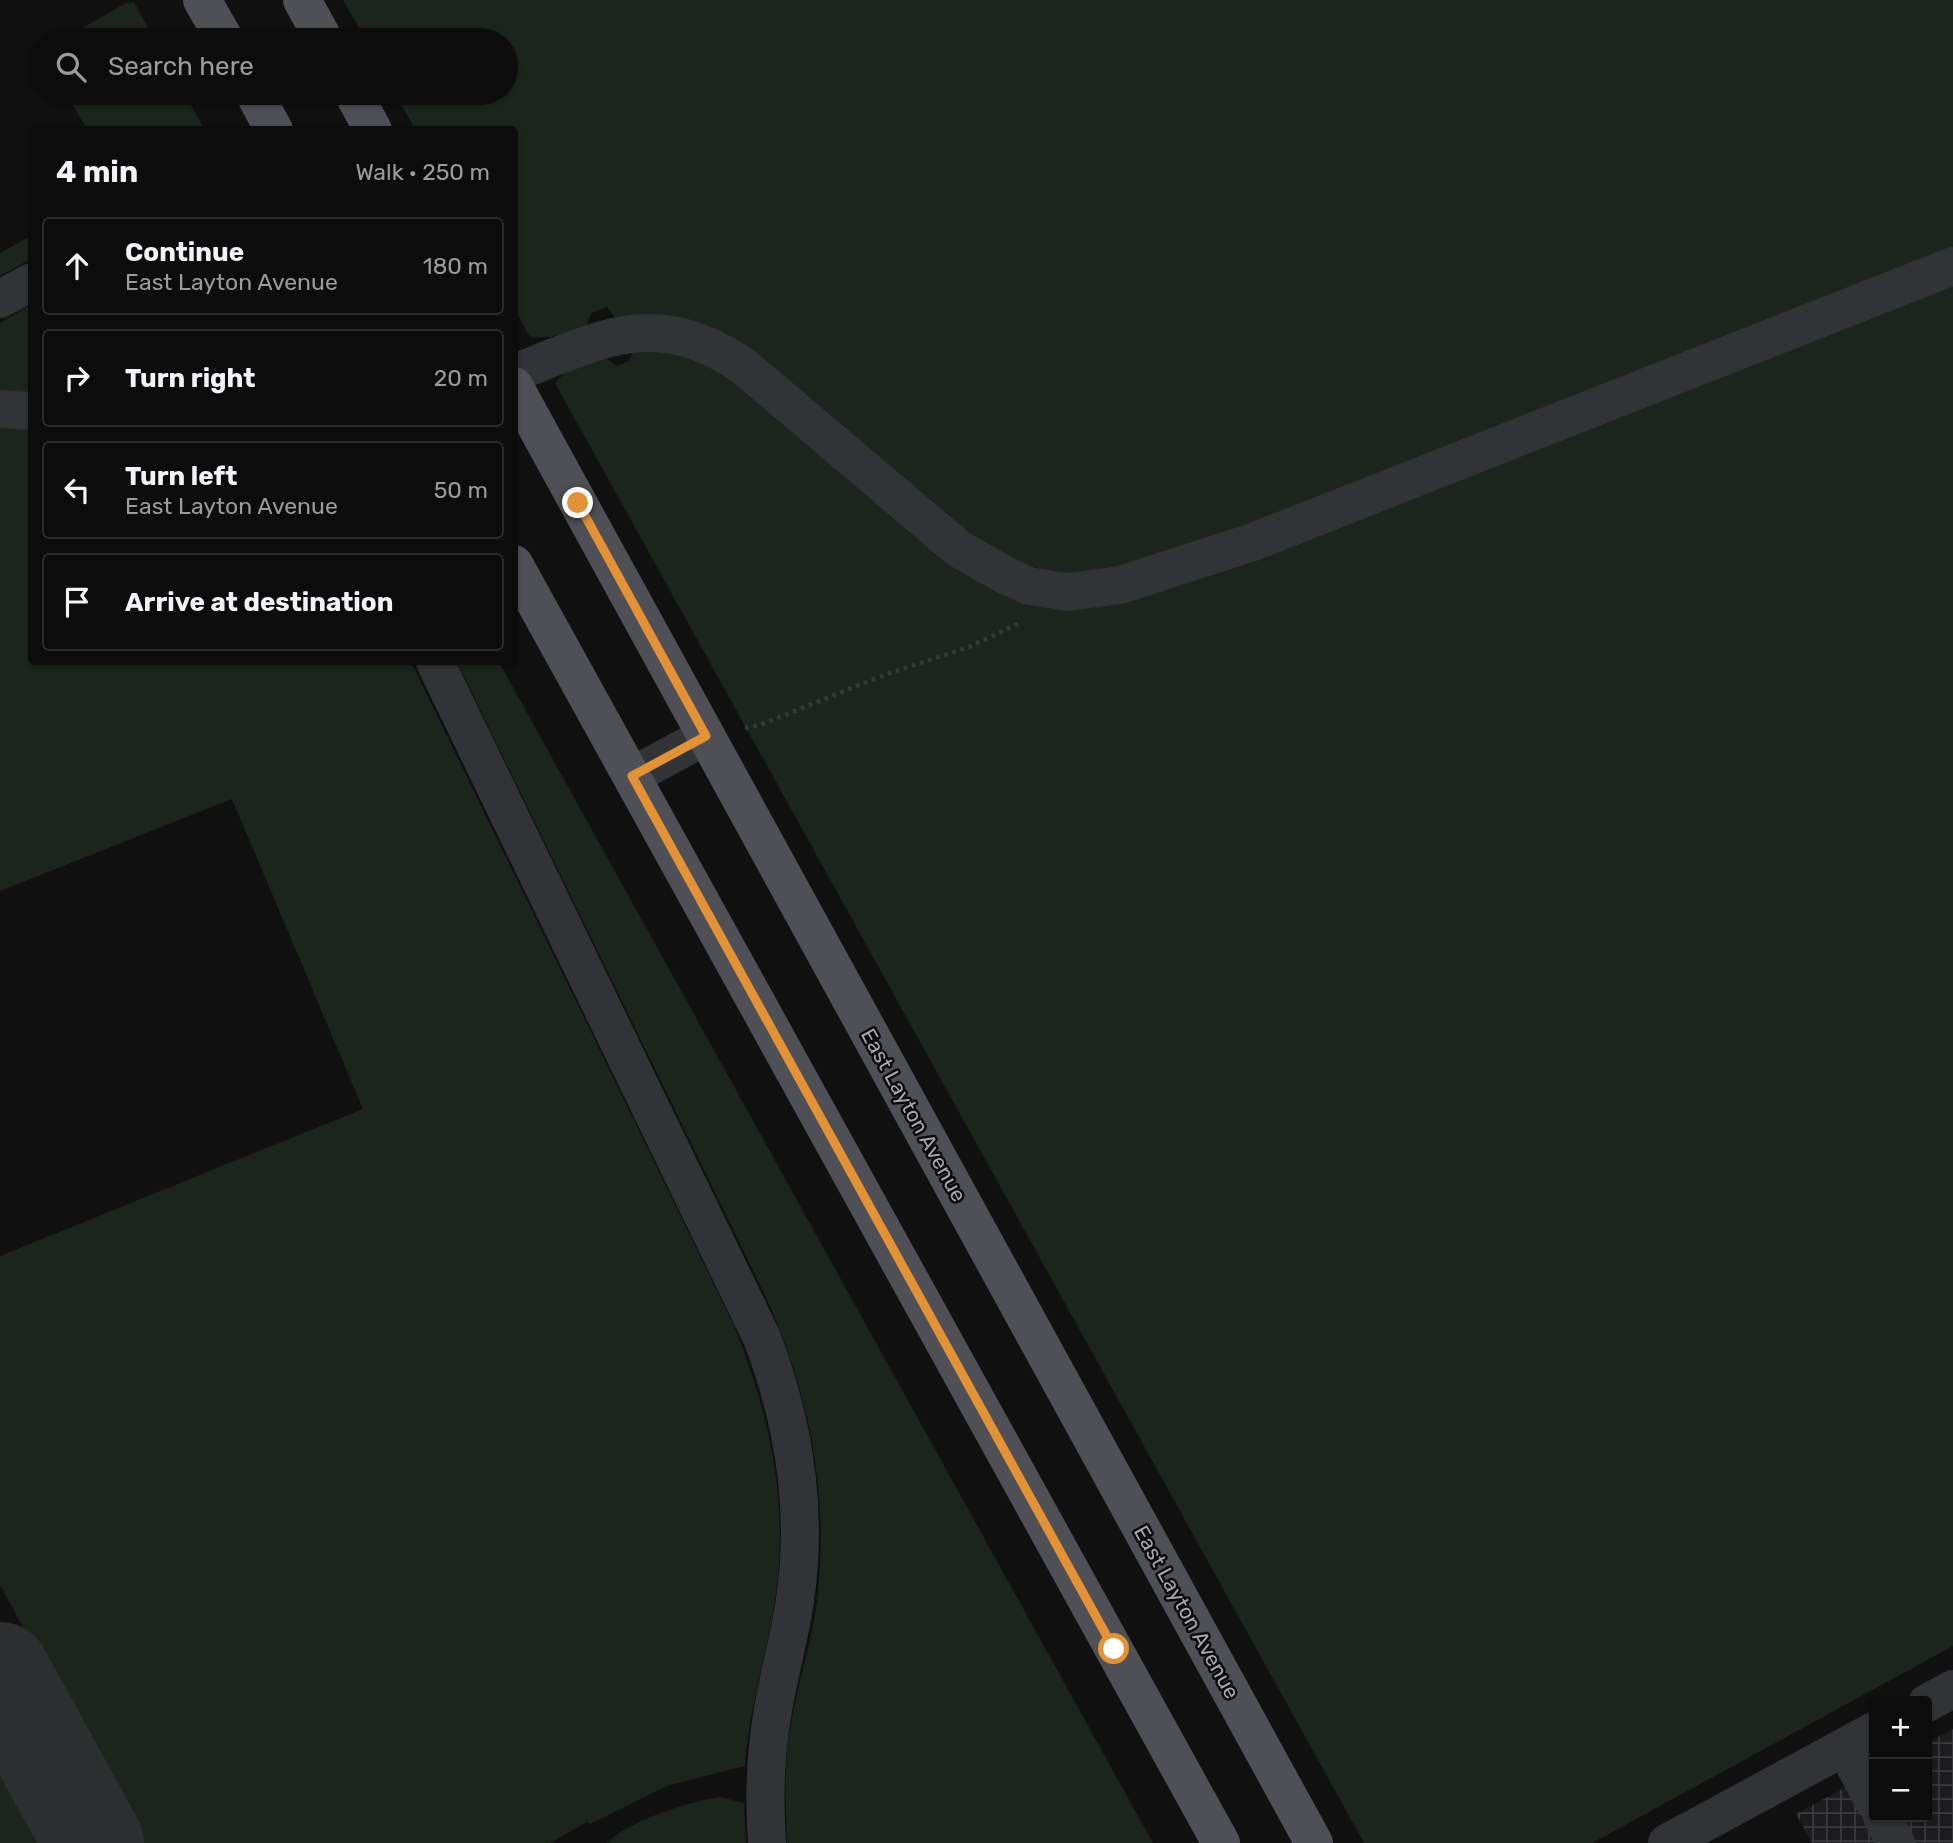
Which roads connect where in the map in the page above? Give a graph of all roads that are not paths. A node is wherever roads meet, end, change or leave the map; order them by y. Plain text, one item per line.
1 (202, 0) edge
2 (302, 0) edge
3 (218, 28) edge
4 (317, 28) edge
5 (260, 105) edge
6 (359, 105) edge
7 (272, 126) edge
8 (371, 126) edge
9 (1953, 266) edge
10 (28, 284) edge
11 (0, 299) edge
12 (518, 371) edge
13 (518, 393) edge
14 (0, 409) edge
15 (28, 411) edge
16 (518, 571) edge
17 (436, 665) edge
18 (706, 736) junction
19 (632, 776) junction
20 (1953, 1689) edge
21 (1932, 1700) edge
22 (1859, 1739) edge
23 (1869, 1781) edge
24 (1885, 1822) edge
25 (767, 1843) edge
26 (1222, 1843) edge
27 (1314, 1843) edge
28 (1667, 1843) edge
29 (1896, 1843) edge

1 - 3 main road
2 - 4 main road
5 - 7 main road
6 - 8 main road
9 - 12 street
10 - 11 street
13 - 18 main road, East Layton Avenue
14 - 15 street
16 - 19 main road
17 - 25 street
18 - 19 street
18 - 27 main road, East Layton Avenue
19 - 26 main road
20 - 21 street
22 - 23 street
22 - 28 street
24 - 29 street

